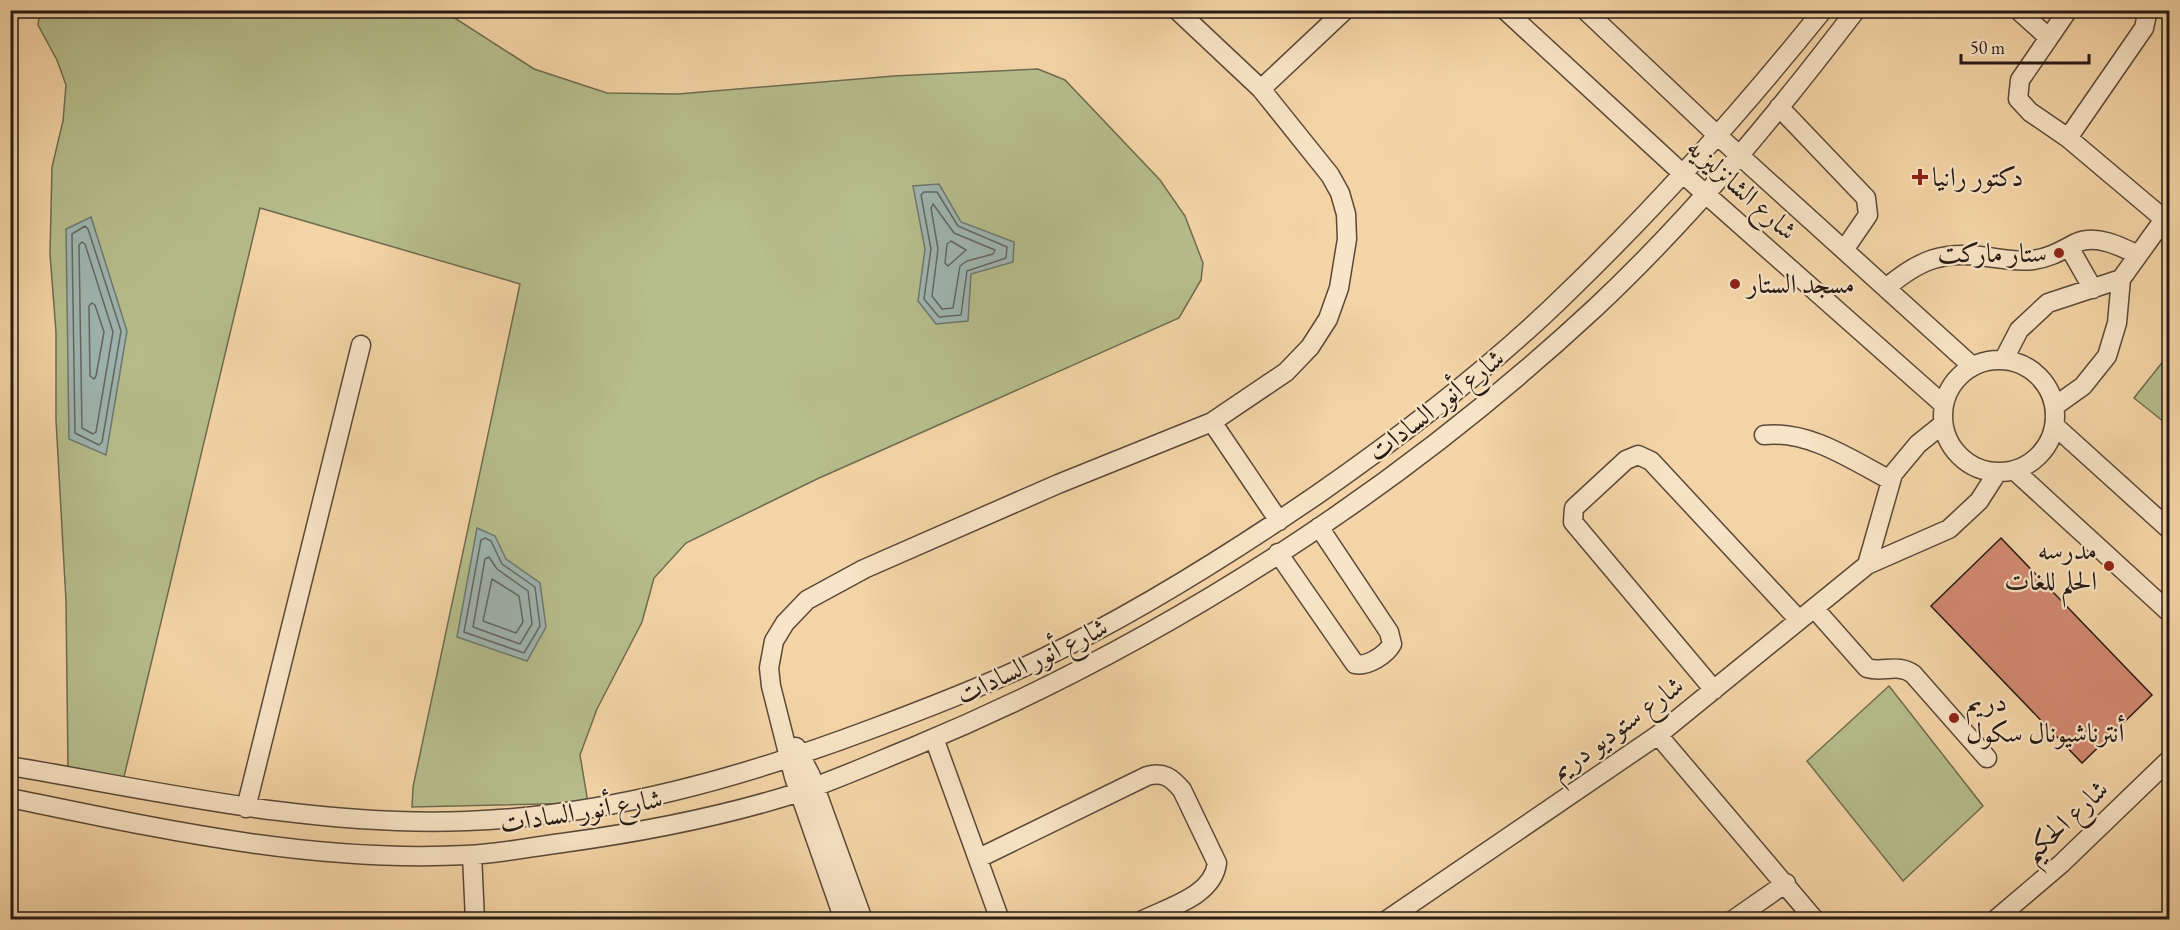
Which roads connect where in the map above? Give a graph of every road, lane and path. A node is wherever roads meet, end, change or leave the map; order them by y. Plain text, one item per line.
1 (1177, 10) edge
2 (1345, 10) edge
3 (1585, 10) edge
4 (1823, 10) edge
5 (1856, 10) edge
6 (2018, 10) edge
7 (2068, 10) edge
8 (2148, 10) edge
9 (1516, 14) edge
10 (2048, 37) junction
11 (1261, 89) junction
12 (1779, 107) junction
13 (1717, 135) junction
14 (2068, 138) junction
15 (1738, 154) junction
16 (1683, 174) junction
17 (1707, 194) junction
18 (2166, 215) edge
19 (2069, 248) junction
20 (1844, 250) junction
21 (2138, 255) junction
22 (2121, 279) junction
23 (1886, 288) junction
24 (2093, 289) junction
25 (362, 345) dead end
26 (2004, 359) junction
27 (1972, 366) junction
28 (1944, 405) junction
29 (2055, 406) junction
30 (1212, 422) junction
31 (1943, 424) junction
32 (2055, 426) junction
33 (1764, 435) dead end
34 (2006, 472) junction
35 (1890, 480) junction
36 (1279, 521) junction
37 (1319, 526) junction
38 (2169, 530) edge
39 (1278, 553) junction
40 (1867, 565) junction
41 (1814, 608) junction
42 (2169, 613) edge
43 (1799, 620) junction
44 (1714, 690) junction
45 (1658, 735) junction
46 (934, 738) junction
47 (795, 757) junction
48 (1987, 758) dead end
49 (2169, 759) edge
50 (10, 766) edge
51 (807, 789) junction
52 (10, 798) edge
53 (246, 808) junction
54 (472, 855) junction
55 (979, 858) junction
56 (1786, 883) junction
57 (475, 920) edge
58 (844, 920) edge
59 (863, 920) edge
60 (1000, 920) edge
61 (1143, 920) edge
62 (1387, 920) edge
63 (1733, 920) edge
64 (1815, 920) edge
65 (1995, 920) edge

1 - 11 street
2 - 11 street
3 - 13 street, شارع الشانزليزيه
4 - 13 street, شارع أنور السادات
5 - 12 street, شارع أنور السادات
6 - 10 street
7 - 10 street
8 - 14 street
9 - 16 street, شارع الشانزليزيه
10 - 14 street
11 - 30 street
12 - 15 street, شارع أنور السادات
12 - 20 street
13 - 15 street, شارع الشانزليزيه
13 - 16 street, شارع أنور السادات
14 - 18 street
15 - 17 street, شارع أنور السادات
15 - 20 street, شارع الشانزليزيه
16 - 17 street, شارع الشانزليزيه
16 - 36 street, شارع أنور السادات
17 - 28 street, شارع الشانزليزيه
17 - 37 street, شارع أنور السادات
18 - 21 street
19 - 21 street
19 - 23 street
19 - 24 street
20 - 23 street, شارع الشانزليزيه
21 - 22 street
22 - 24 street
22 - 29 street
23 - 27 street, شارع الشانزليزيه
24 - 26 street
25 - 53 street
26 - 27 street
26 - 29 street
27 - 28 street
28 - 31 street
29 - 32 street
30 - 36 street
30 - 47 street
31 - 34 street
31 - 35 street
32 - 34 street
32 - 38 street
33 - 35 street
34 - 40 street, شارع ستوديو دريم
34 - 42 street
35 - 40 street
36 - 47 street, شارع أنور السادات
37 - 39 street, شارع أنور السادات
37 - 39 street
39 - 46 street, شارع أنور السادات
40 - 41 street, شارع ستوديو دريم
41 - 43 street, شارع ستوديو دريم
41 - 48 street
43 - 44 street, شارع ستوديو دريم
43 - 44 street
44 - 45 street, شارع ستوديو دريم
45 - 56 street
45 - 62 street, شارع ستوديو دريم
46 - 51 street, شارع أنور السادات
46 - 55 street
47 - 51 street
47 - 53 street, شارع أنور السادات
49 - 65 street, شارع الحكيم
50 - 53 street, شارع أنور السادات
51 - 54 street, شارع أنور السادات
51 - 58 street
51 - 59 street
52 - 54 street, شارع أنور السادات
54 - 57 street
55 - 60 street
55 - 61 street
56 - 63 street
56 - 64 street

